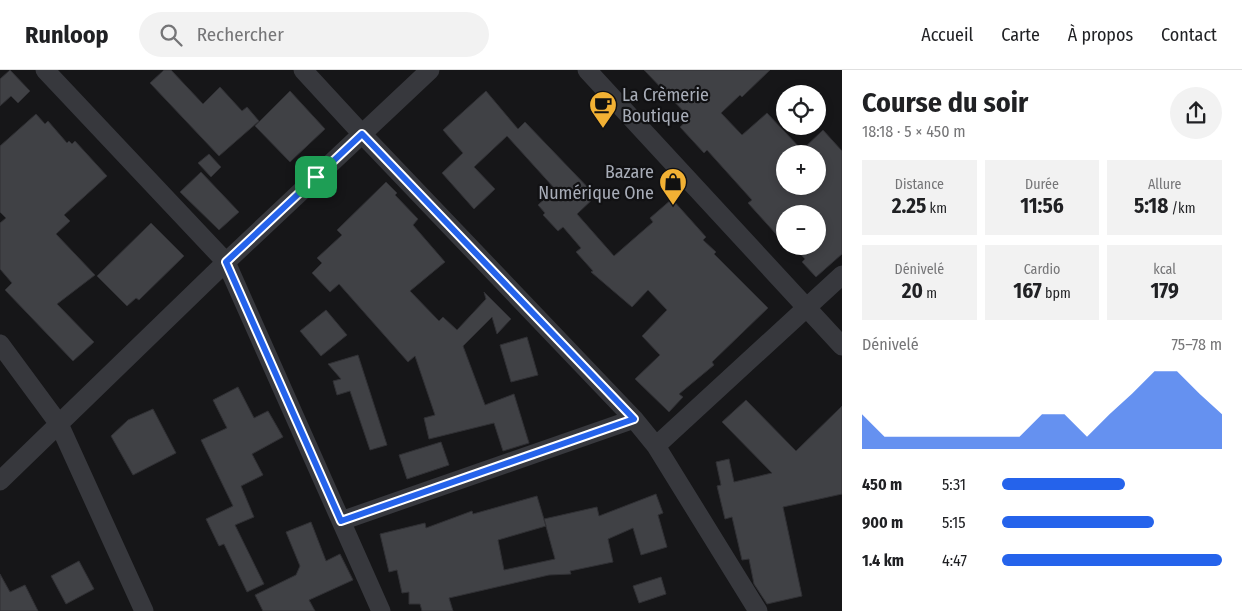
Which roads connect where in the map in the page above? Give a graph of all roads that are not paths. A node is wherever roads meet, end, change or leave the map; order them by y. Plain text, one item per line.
1 (45, 70) edge
2 (303, 70) edge
3 (430, 70) edge
4 (587, 70) edge
5 (362, 134) junction
6 (226, 262) junction
7 (842, 275) edge
8 (807, 308) junction
9 (0, 344) edge
10 (842, 346) edge
11 (634, 419) junction
12 (59, 424) junction
13 (656, 446) junction
14 (0, 481) edge
15 (341, 521) junction
16 (144, 611) edge
17 (382, 611) edge
18 (758, 611) edge

1 - 6 street
2 - 5 street
3 - 5 street
4 - 8 street
5 - 6 street
5 - 11 street
6 - 12 street
6 - 15 street
7 - 8 street
8 - 10 street
8 - 13 street
9 - 12 street
11 - 13 street
11 - 15 street
12 - 14 street
12 - 16 street
13 - 18 street
15 - 17 street

